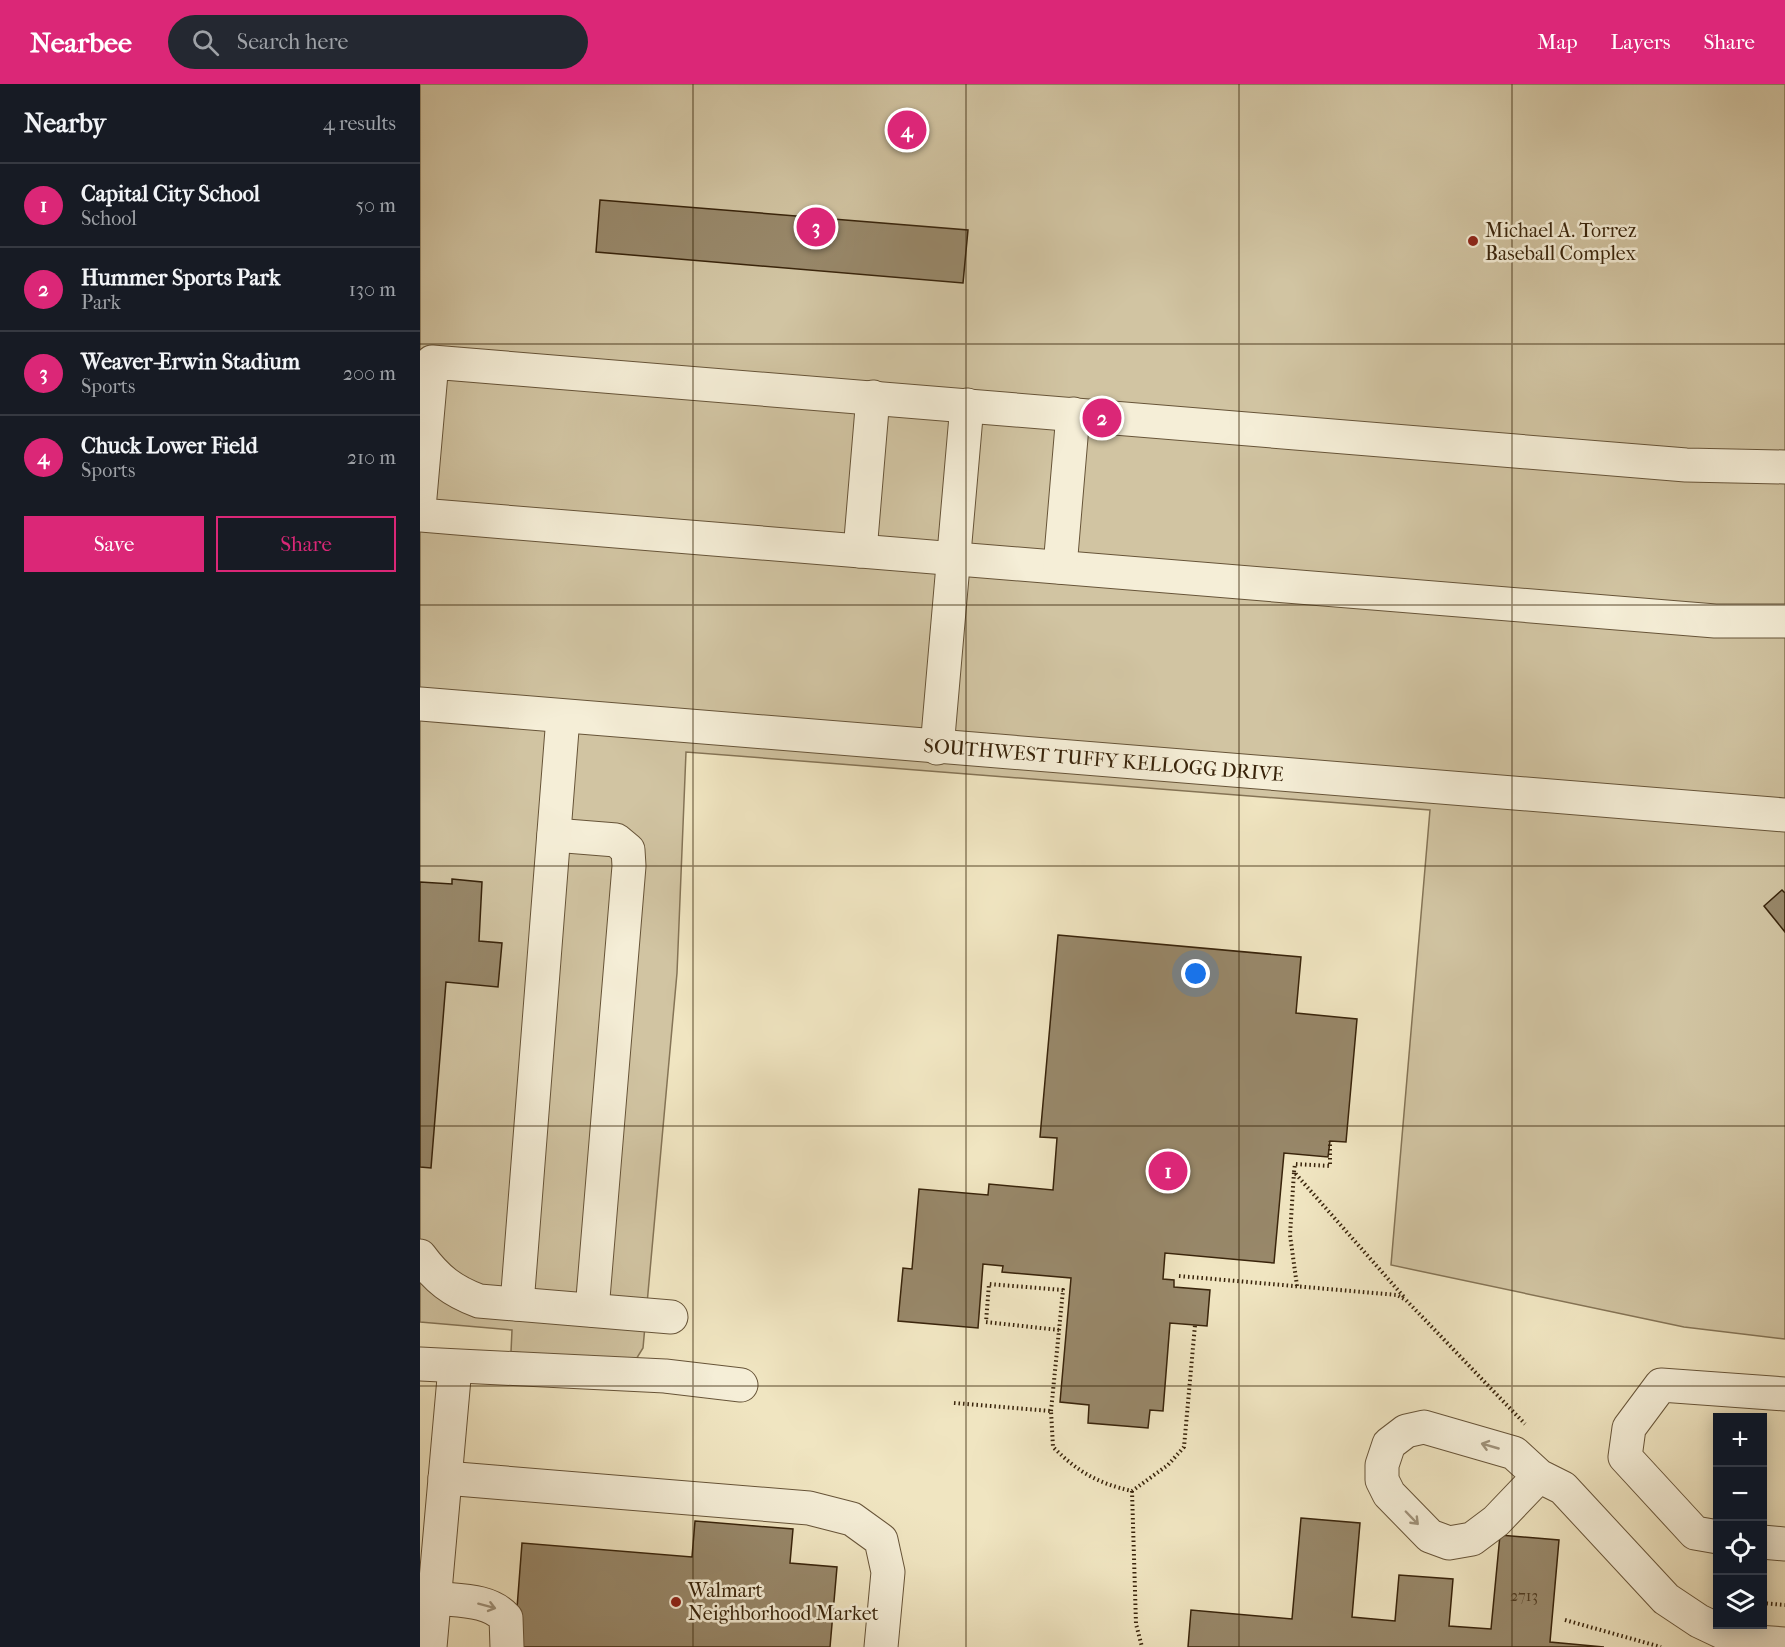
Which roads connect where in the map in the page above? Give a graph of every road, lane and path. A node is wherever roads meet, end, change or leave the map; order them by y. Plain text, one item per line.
1 (873, 397) junction
2 (967, 405) junction
3 (1073, 414) junction
4 (1785, 467) edge
5 (420, 497) edge
6 (420, 515) edge
7 (860, 550) junction
8 (954, 558) junction
9 (1060, 567) junction
10 (1785, 621) edge
11 (420, 704) edge
12 (563, 717) junction
13 (937, 748) junction
14 (1785, 815) edge
15 (554, 835) junction
16 (1330, 1141) dead end
17 (1294, 1172) junction
18 (420, 1256) edge
19 (1179, 1276) dead end
20 (1297, 1286) junction
21 (1406, 1300) junction
22 (517, 1304) junction
23 (592, 1310) junction
24 (671, 1317) dead end
25 (1195, 1325) dead end
26 (1059, 1330) junction
27 (420, 1364) edge
28 (455, 1367) junction
29 (741, 1385) dead end
30 (1785, 1394) edge
31 (954, 1403) dead end
32 (1051, 1411) junction
33 (1530, 1429) dead end
34 (1539, 1476) junction
35 (445, 1478) junction
36 (1132, 1491) junction
37 (1713, 1536) edge
38 (1767, 1542) edge
39 (1785, 1544) edge
40 (435, 1598) junction
41 (1767, 1603) edge
42 (1785, 1605) edge
43 (1565, 1620) dead end
44 (1713, 1620) edge
45 (1726, 1629) edge
46 (1785, 1644) edge
47 (430, 1647) edge
48 (507, 1647) edge
49 (881, 1647) edge
50 (1142, 1647) edge
51 (1661, 1647) edge

1 - 2 street
1 - 5 street
1 - 7 street
2 - 3 street
2 - 8 street
3 - 4 street
3 - 9 street
6 - 7 street
7 - 8 street
8 - 9 street
8 - 13 street
9 - 10 street
11 - 12 street, SOUTHWEST TUFFY KELLOGG DRIVE
12 - 13 street, SOUTHWEST TUFFY KELLOGG DRIVE
12 - 15 street
13 - 14 street, SOUTHWEST TUFFY KELLOGG DRIVE
15 - 22 street
15 - 23 street
16 - 17 path
17 - 20 path
17 - 21 path
18 - 22 street
19 - 20 path
20 - 21 path
21 - 33 path
22 - 23 street
23 - 24 street
25 - 36 path
26 - 26 path
26 - 32 path
27 - 28 street
28 - 29 street
28 - 35 street
30 - 37 street
31 - 32 path
32 - 36 path
34 -> 34 street
34 - 44 street
35 - 40 street
35 - 49 street
36 - 50 path
38 - 39 street
40 - 47 street
40 -> 48 street
41 - 42 path
43 - 51 path
45 - 46 street

